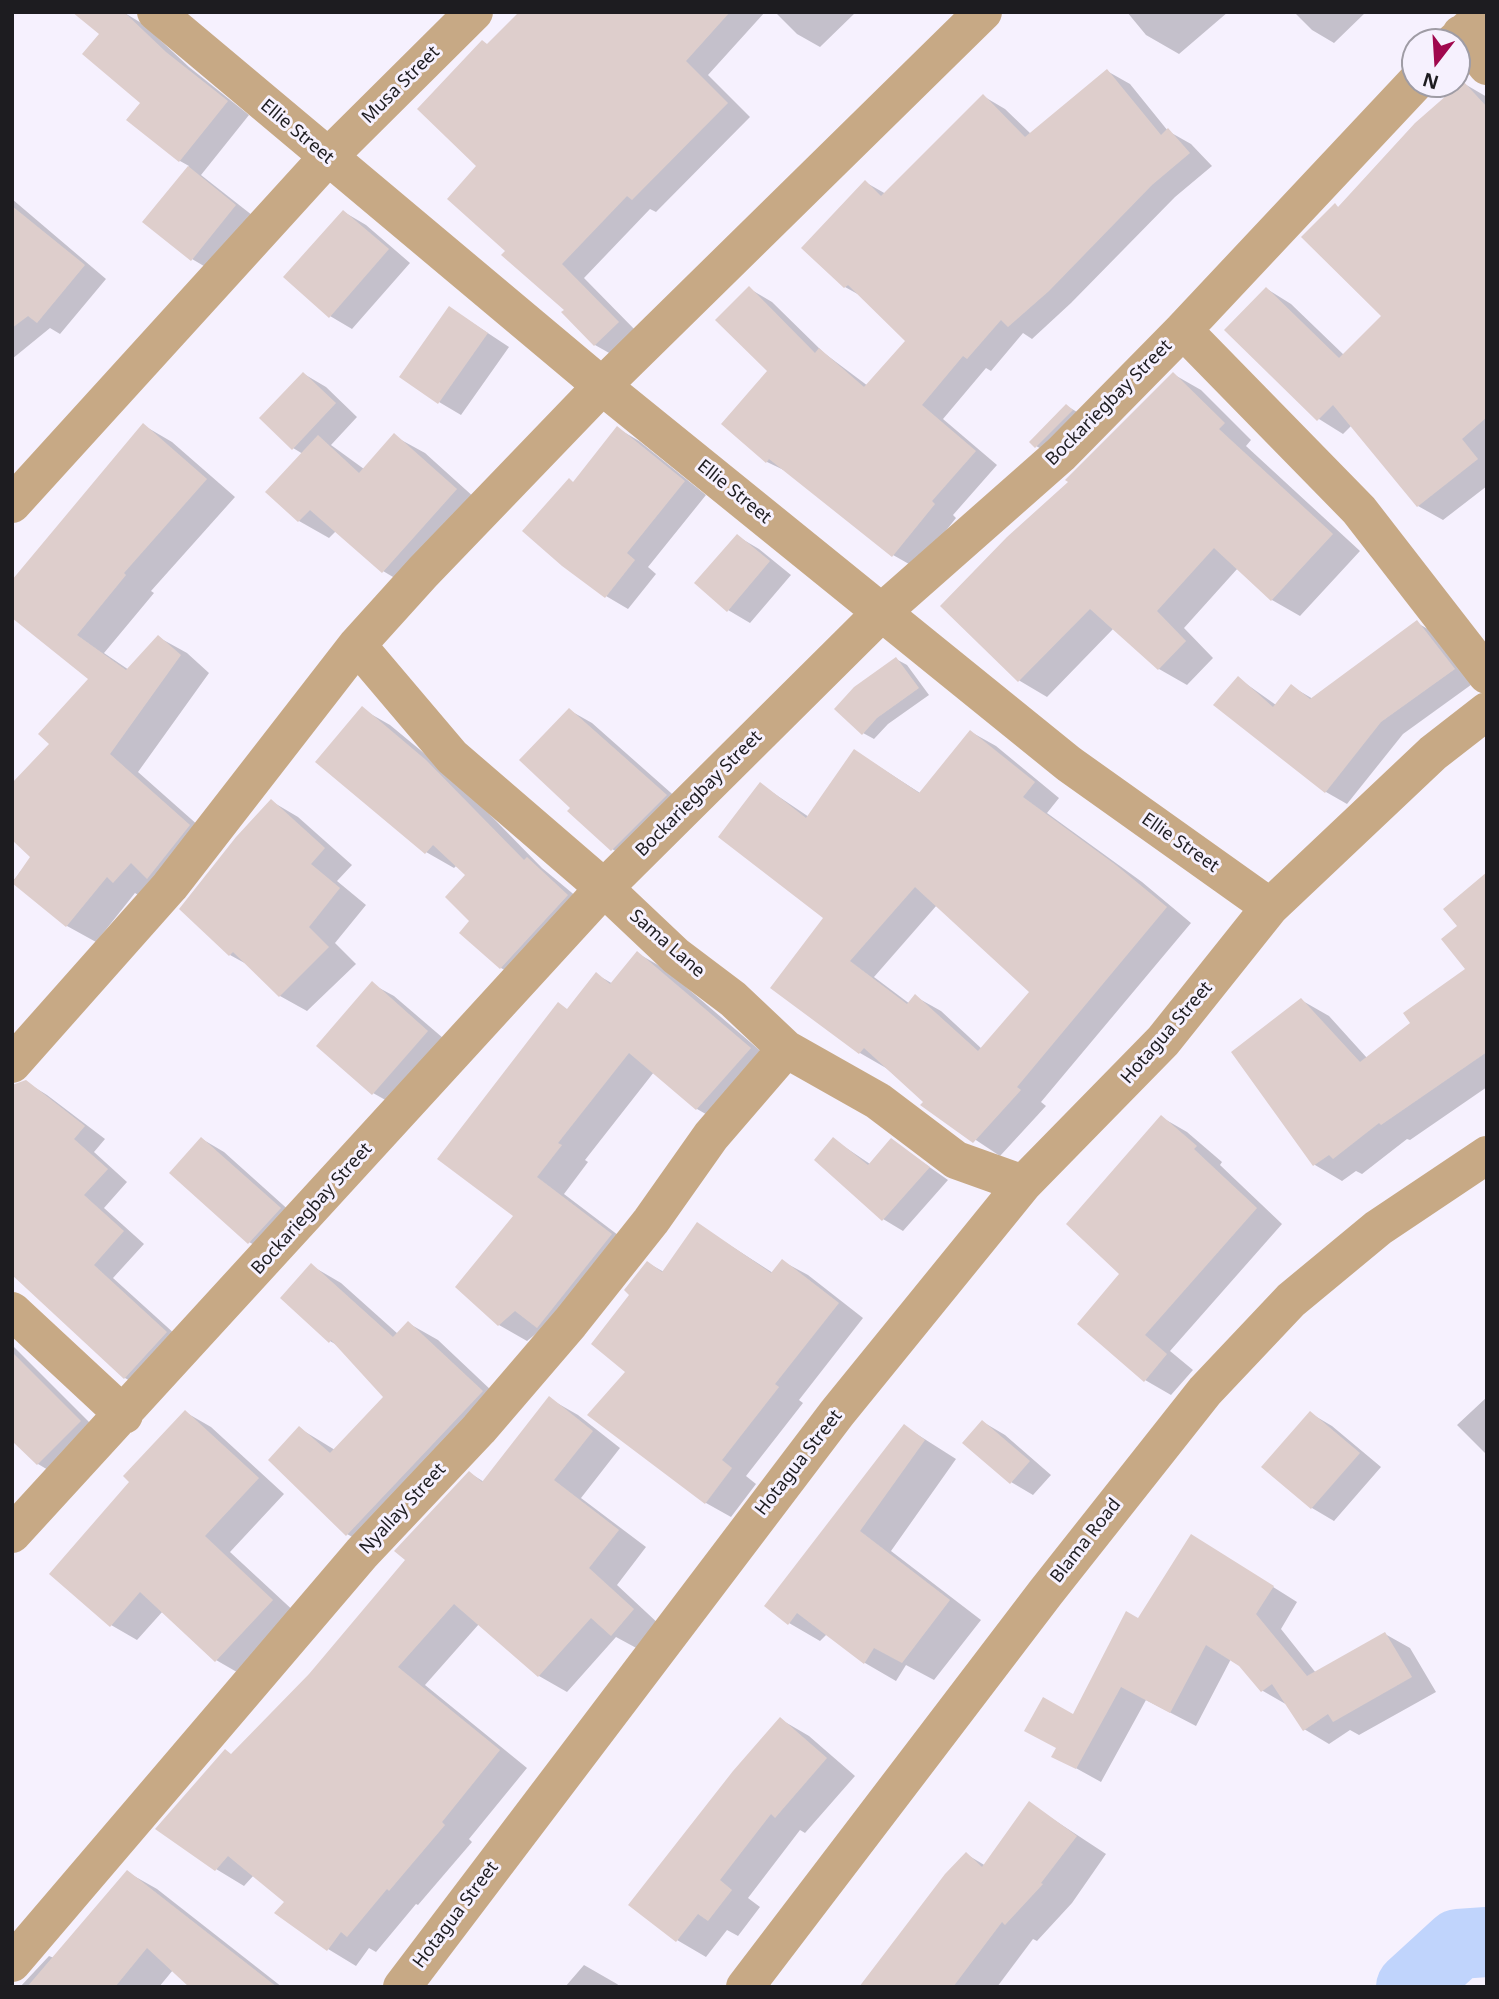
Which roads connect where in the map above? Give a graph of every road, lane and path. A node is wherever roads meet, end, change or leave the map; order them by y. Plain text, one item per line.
1 (156, 12) edge
2 (474, 12) edge
3 (984, 12) edge
4 (1471, 37) edge
5 (1487, 66) edge
6 (1401, 98) edge
7 (327, 158) junction
8 (1183, 330) junction
9 (602, 386) junction
10 (12, 504) edge
11 (883, 611) junction
12 (357, 645) junction
13 (1487, 675) edge
14 (1487, 710) edge
15 (604, 888) junction
16 (1270, 907) junction
17 (786, 1049) junction
18 (12, 1064) edge
19 (1487, 1155) edge
20 (1023, 1184) junction
21 (12, 1311) edge
22 (124, 1415) junction
23 (12, 1534) edge
24 (12, 1964) edge
25 (402, 1987) edge
26 (745, 1987) edge

1 - 7 street, Ellie Street
2 - 7 street, Musa Street
3 - 9 street
4 - 5 street
6 - 8 street, Bockariegbay Street
7 - 9 street, Ellie Street
7 - 10 street, Musa Street
8 - 11 street, Bockariegbay Street
8 - 13 street
9 - 11 street, Ellie Street
9 - 12 street
11 - 15 street, Bockariegbay Street
11 - 16 street, Ellie Street
12 - 15 street, Sama Lane
12 - 18 street
14 - 16 street
15 - 17 street, Sama Lane
15 - 22 street, Bockariegbay Street
16 - 20 street, Hotagua Street
17 - 20 street, Sama Lane
17 - 24 street, Nyallay Street
19 - 26 street, Blama Road
20 - 25 street, Hotagua Street
21 - 22 street
22 - 23 street, Bockariegbay Street

